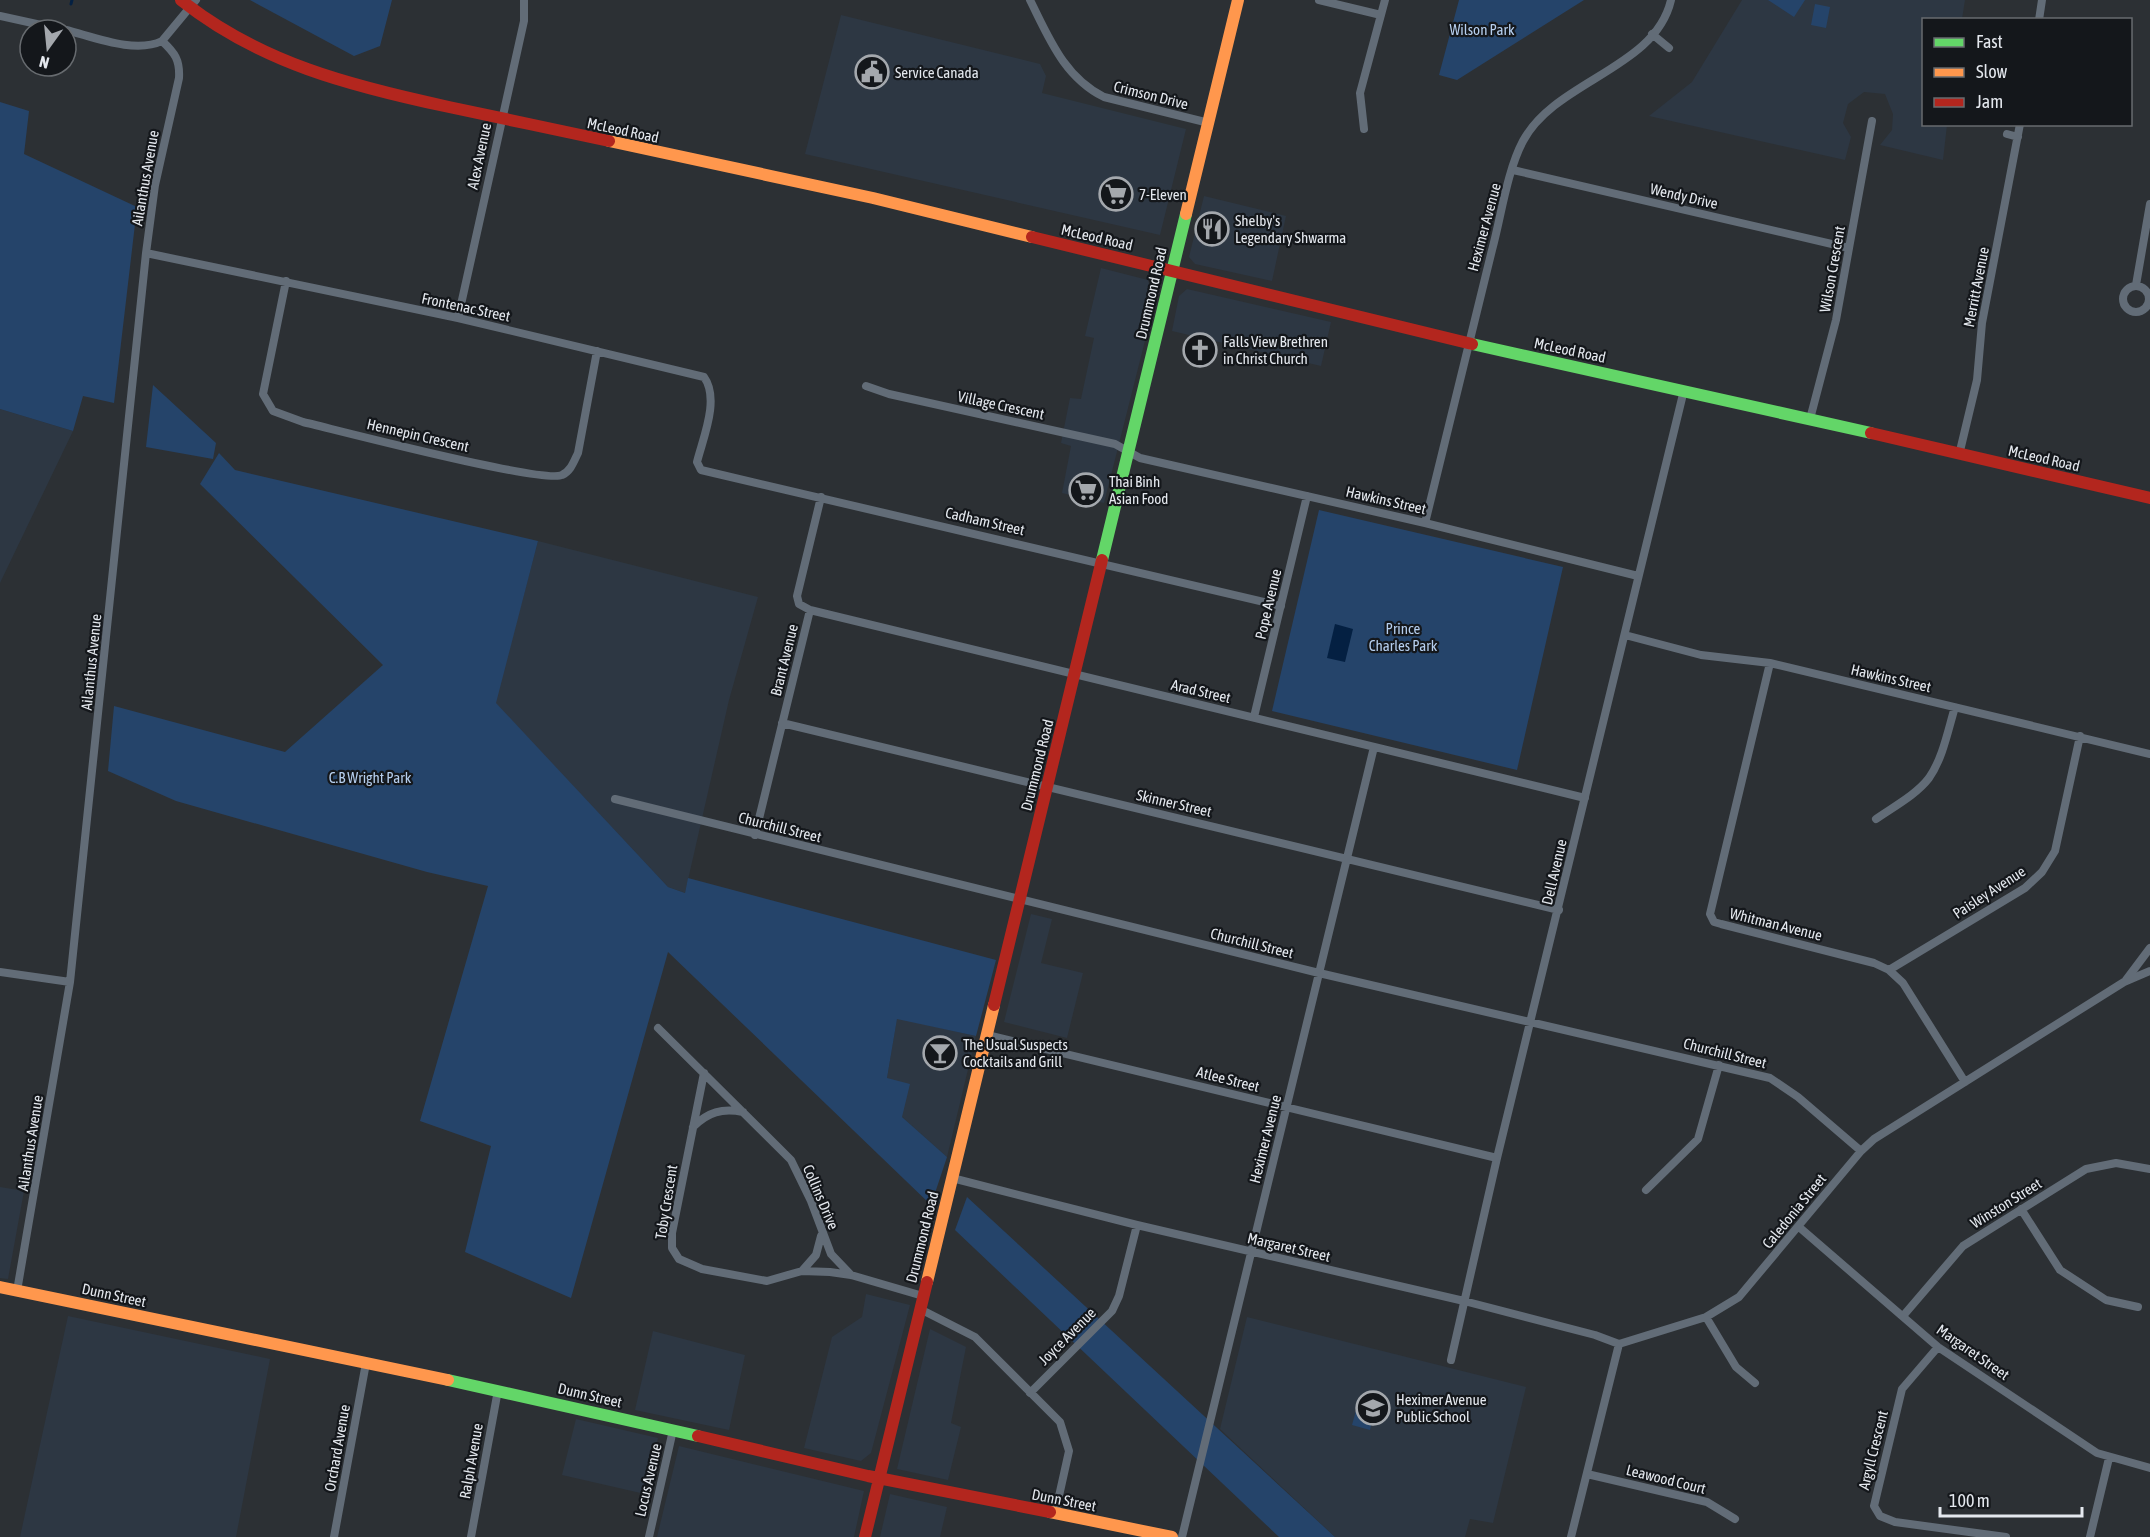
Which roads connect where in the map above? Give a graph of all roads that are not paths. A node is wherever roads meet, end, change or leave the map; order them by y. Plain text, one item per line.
1 (524, 0) edge
2 (1030, 0) edge
3 (1238, 0) edge
4 (1319, 0) edge
5 (1385, 0) edge
6 (1671, 0) edge
7 (2042, 0) edge
8 (189, 2) edge
9 (1381, 15) junction
10 (0, 16) edge
11 (2039, 18) edge
12 (18, 20) edge
13 (78, 33) edge
14 (1652, 34) junction
15 (162, 41) junction
16 (1669, 48) dead end
17 (501, 120) junction
18 (1872, 121) dead end
19 (1209, 123) junction
20 (2020, 126) edge
21 (1364, 129) dead end
22 (2007, 134) dead end
23 (2018, 137) junction
24 (1513, 170) junction
25 (2150, 204) edge
26 (1849, 248) junction
27 (146, 253) junction
28 (1171, 269) junction
29 (286, 281) junction
30 (2136, 285) dead end
31 (459, 318) junction
32 (1468, 343) junction
33 (597, 351) junction
34 (866, 386) dead end
35 (1684, 390) junction
36 (1810, 419) junction
37 (700, 451) joint
38 (1129, 452) junction
39 (1959, 454) junction
40 (1307, 496) junction
41 (821, 498) junction
42 (2150, 498) edge
43 (1425, 523) junction
44 (1102, 562) junction
45 (1638, 576) junction
46 (1281, 606) junction
47 (810, 610) junction
48 (1625, 635) junction
49 (1770, 663) junction
50 (1075, 676) junction
51 (1956, 707) junction
52 (1254, 717) junction
53 (782, 723) junction
54 (2080, 736) junction
55 (1374, 747) junction
56 (2150, 754) edge
57 (1047, 787) junction
58 (1585, 798) junction
59 (615, 799) dead end
60 (1876, 819) dead end
61 (755, 835) junction
62 (1348, 859) junction
63 (1019, 900) junction
64 (1559, 910) junction
65 (2150, 948) edge
66 (1889, 970) junction
67 (2150, 971) edge
68 (0, 972) edge
69 (1319, 973) junction
70 (70, 982) junction
71 (2124, 982) junction
72 (1531, 1023) junction
73 (658, 1028) dead end
74 (987, 1035) junction
75 (1719, 1065) junction
76 (704, 1073) junction
77 (1965, 1082) junction
78 (1287, 1107) junction
79 (745, 1113) junction
80 (693, 1128) junction
81 (1861, 1151) junction
82 (1497, 1158) junction
83 (2150, 1169) edge
84 (952, 1178) junction
85 (1646, 1190) dead end
86 (2021, 1209) junction
87 (1137, 1225) junction
88 (1799, 1227) junction
89 (821, 1232) junction
90 (1251, 1252) junction
91 (802, 1271) junction
92 (851, 1275) junction
93 (0, 1287) edge
94 (17, 1291) junction
95 (923, 1296) junction
96 (1464, 1301) junction
97 (2139, 1307) dead end
98 (920, 1309) junction
99 (1904, 1316) junction
100 (1706, 1317) junction
101 (1619, 1344) junction
102 (1938, 1347) junction
103 (1451, 1360) dead end
104 (366, 1363) junction
105 (1755, 1383) dead end
106 (498, 1390) junction
107 (1030, 1393) junction
108 (673, 1430) junction
109 (2109, 1458) junction
110 (2150, 1468) edge
111 (1587, 1474) junction
112 (879, 1478) junction
113 (1055, 1514) junction
114 (1735, 1519) dead end
115 (334, 1537) edge
116 (471, 1537) edge
117 (648, 1537) edge
118 (865, 1537) edge
119 (1172, 1537) edge
120 (1182, 1537) edge
121 (1571, 1537) edge
122 (2006, 1537) edge
123 (2090, 1537) edge

1 - 17 street, Alex Avenue
2 - 19 street, Crimson Drive
3 - 19 main road, Drummond Road
4 - 9 street
5 - 9 street
6 - 14 street, Heximer Avenue
7 - 11 street
8 - 15 street, McLeod Road
8 - 17 main road, McLeod Road
9 - 21 street
10 - 12 street
13 - 15 street
14 - 16 street
14 - 24 street, Heximer Avenue
15 - 27 street, Ailanthus Avenue
17 - 28 main road, McLeod Road
17 - 31 street, Alex Avenue
18 - 26 street, Wilson Crescent
19 - 28 main road, Drummond Road
20 - 23 street, Merritt Avenue
22 - 23 street
23 - 39 street, Merritt Avenue
24 - 26 street, Wendy Drive
24 - 32 street, Heximer Avenue
25 - 30 street
26 - 36 street, Wilson Crescent
27 - 29 street, Frontenac Street
27 - 70 street, Ailanthus Avenue
28 - 32 main road, McLeod Road
28 - 38 main road, Drummond Road
29 - 31 street, Frontenac Street
29 - 33 street, Hennepin Crescent
31 - 33 street, Frontenac Street
32 - 35 main road, McLeod Road
32 - 43 street, Heximer Avenue
33 - 37 street, Frontenac Street
34 - 38 street, Village Crescent
35 - 36 main road, McLeod Road
35 - 45 street, Dell Avenue
36 - 39 main road, McLeod Road
37 - 41 street, Cadham Street
38 - 40 street, Hawkins Street
38 - 44 main road, Drummond Road
39 - 42 main road, McLeod Road
40 - 43 street, Hawkins Street
40 - 46 street, Pope Avenue
41 - 44 street, Cadham Street
41 - 47 street, Brant Avenue
43 - 45 street, Hawkins Street
44 - 46 street, Cadham Street
44 - 50 main road, Drummond Road
45 - 48 street, Dell Avenue
46 - 52 street, Pope Avenue
47 - 50 street, Arad Street
47 - 53 street, Brant Avenue
48 - 49 street, Hawkins Street
48 - 58 street, Dell Avenue
49 - 51 street, Hawkins Street
49 - 66 street, Whitman Avenue
50 - 52 street, Arad Street
50 - 57 main road, Drummond Road
51 - 54 street, Hawkins Street
51 - 60 street
52 - 55 street, Arad Street
53 - 57 street, Skinner Street
53 - 61 street, Brant Avenue
54 - 56 street, Hawkins Street
54 - 66 street, Paisley Avenue
55 - 58 street, Arad Street
55 - 62 street, Heximer Avenue
57 - 62 street, Skinner Street
57 - 63 main road, Drummond Road
58 - 64 street, Dell Avenue
59 - 61 street, Churchill Street
61 - 63 street, Churchill Street
62 - 64 street, Skinner Street
62 - 69 street, Heximer Avenue
63 - 69 street, Churchill Street
63 - 74 main road, Drummond Road
64 - 72 street, Dell Avenue
65 - 71 street
66 - 77 street, Whitman Avenue
67 - 71 street, Caledonia Street
68 - 70 street
69 - 72 street, Churchill Street
69 - 78 street, Heximer Avenue
70 - 94 street, Ailanthus Avenue
71 - 77 street, Caledonia Street
72 - 75 street, Churchill Street
72 - 82 street, Dell Avenue
73 - 76 street, Collins Drive
74 - 78 street, Atlee Street
74 - 84 main road, Drummond Road
75 - 81 street, Churchill Street
75 - 85 street
76 - 79 street, Collins Drive
76 - 80 street, Toby Crescent
77 - 81 street, Caledonia Street
78 - 82 street, Atlee Street
78 - 90 street, Heximer Avenue
79 - 80 street
79 - 89 street, Collins Drive
80 - 91 street, Toby Crescent
81 - 88 street, Caledonia Street
82 - 96 street, Dell Avenue
83 - 86 street, Winston Street
84 - 87 street, Margaret Street
84 - 95 main road, Drummond Road
86 - 97 street
86 - 99 street, Winston Street
87 - 90 street, Margaret Street
87 - 107 street, Joyce Avenue
88 - 99 street, Margaret Street
88 - 100 street, Caledonia Street
89 - 91 street
89 - 92 street, Collins Drive
90 - 96 street, Margaret Street
90 - 120 street, Heximer Avenue
91 - 92 street, Toby Crescent
92 - 95 street
93 - 94 main road, Dunn Street
94 - 104 main road, Dunn Street
95 - 98 main road, Drummond Road
96 - 101 street, Margaret Street
96 - 103 street, Dell Avenue
98 - 107 street
98 - 112 main road, Drummond Road
99 - 102 street, Margaret Street
100 - 101 street, Caledonia Street
100 - 105 street
101 - 111 street
102 - 109 street, Margaret Street
102 - 122 street, Argyll Crescent
104 - 106 main road, Dunn Street
104 - 115 street, Orchard Avenue
106 - 108 main road, Dunn Street
106 - 116 street, Ralph Avenue
107 - 113 street
108 - 112 main road, Dunn Street
108 - 117 street, Locus Avenue
109 - 110 street, Margaret Street
109 - 123 street
111 - 114 street, Leawood Court
111 - 121 street
112 - 113 main road, Dunn Street
112 - 118 main road, Drummond Road
113 - 119 main road, Dunn Street

